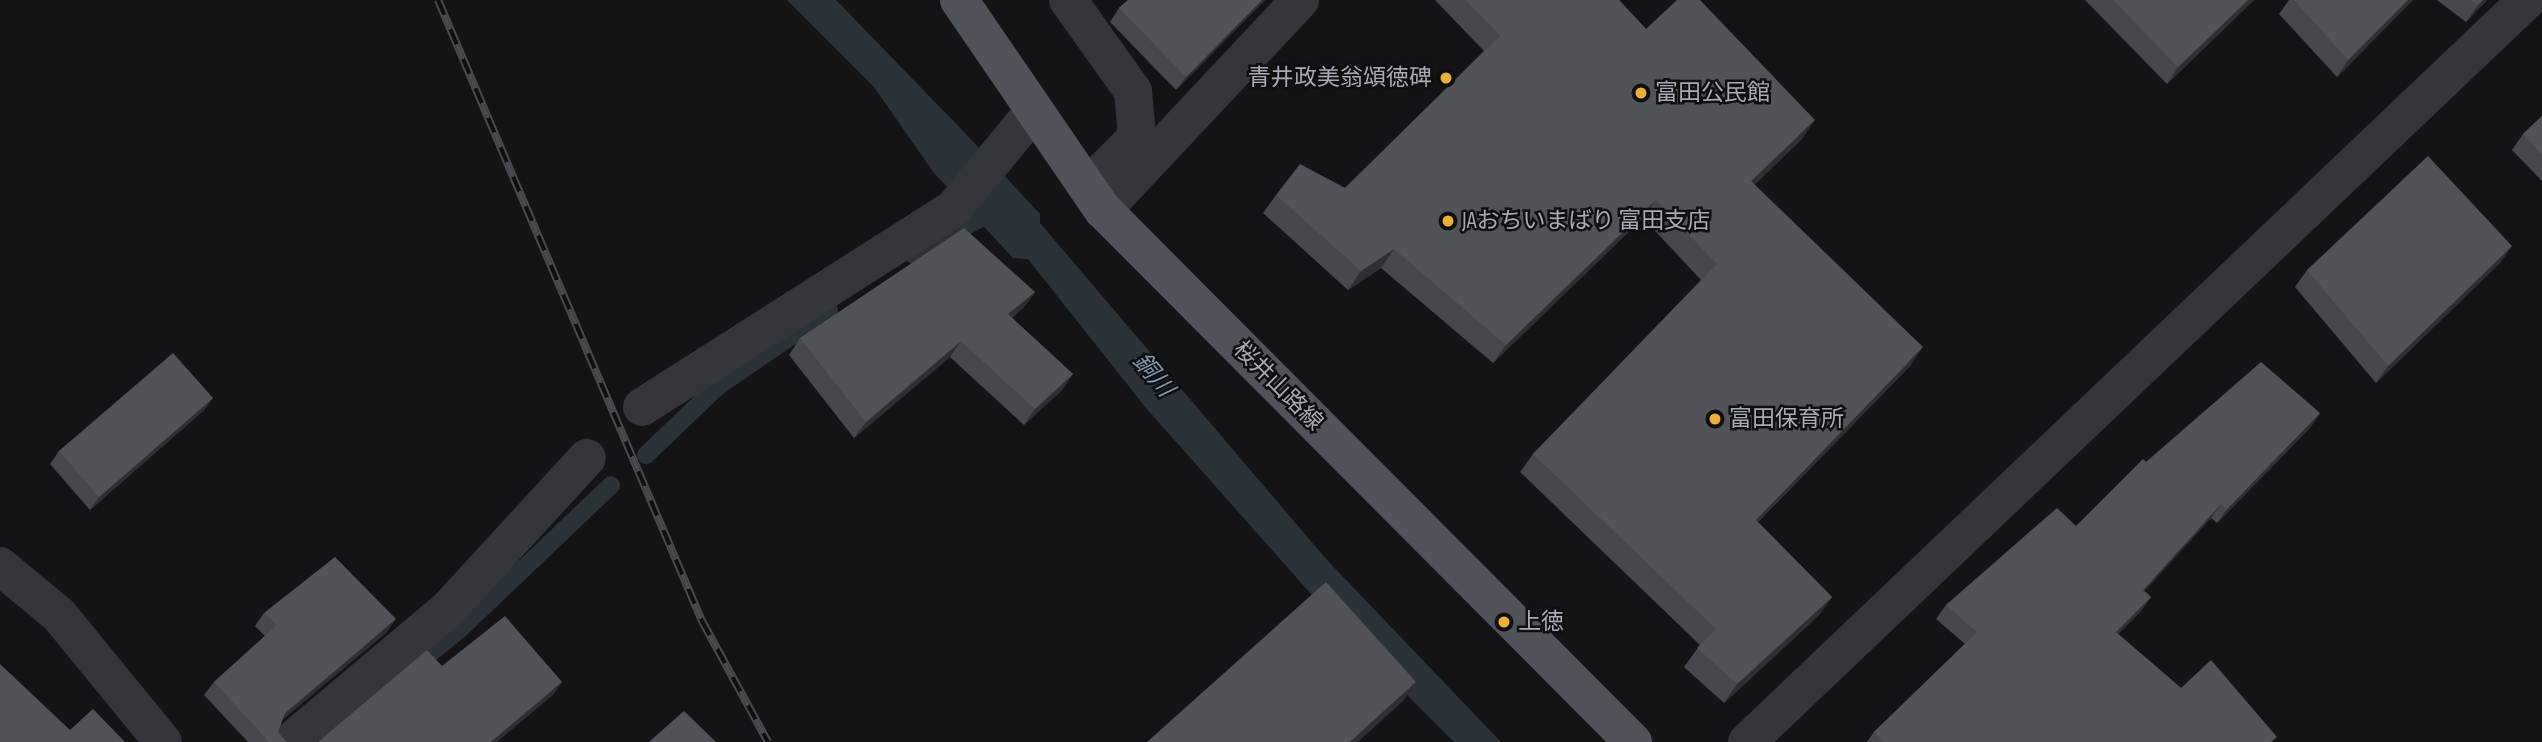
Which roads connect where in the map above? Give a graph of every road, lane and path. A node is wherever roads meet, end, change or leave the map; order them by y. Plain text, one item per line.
1 (960, 0) edge
2 (1068, 0) edge
3 (1300, 0) edge
4 (2527, 0) edge
5 (1034, 111) junction
6 (1095, 198) junction
7 (642, 407) dead end
8 (587, 458) dead end
9 (0, 566) edge
10 (163, 742) edge
11 (290, 742) edge
12 (1633, 742) edge
13 (1747, 742) edge

1 - 5 main road, 桜井山路線
2 - 6 street
3 - 6 street
4 - 13 street
5 - 6 main road, 桜井山路線
5 - 7 street
6 - 12 main road, 桜井山路線
8 - 11 street
9 - 10 street

